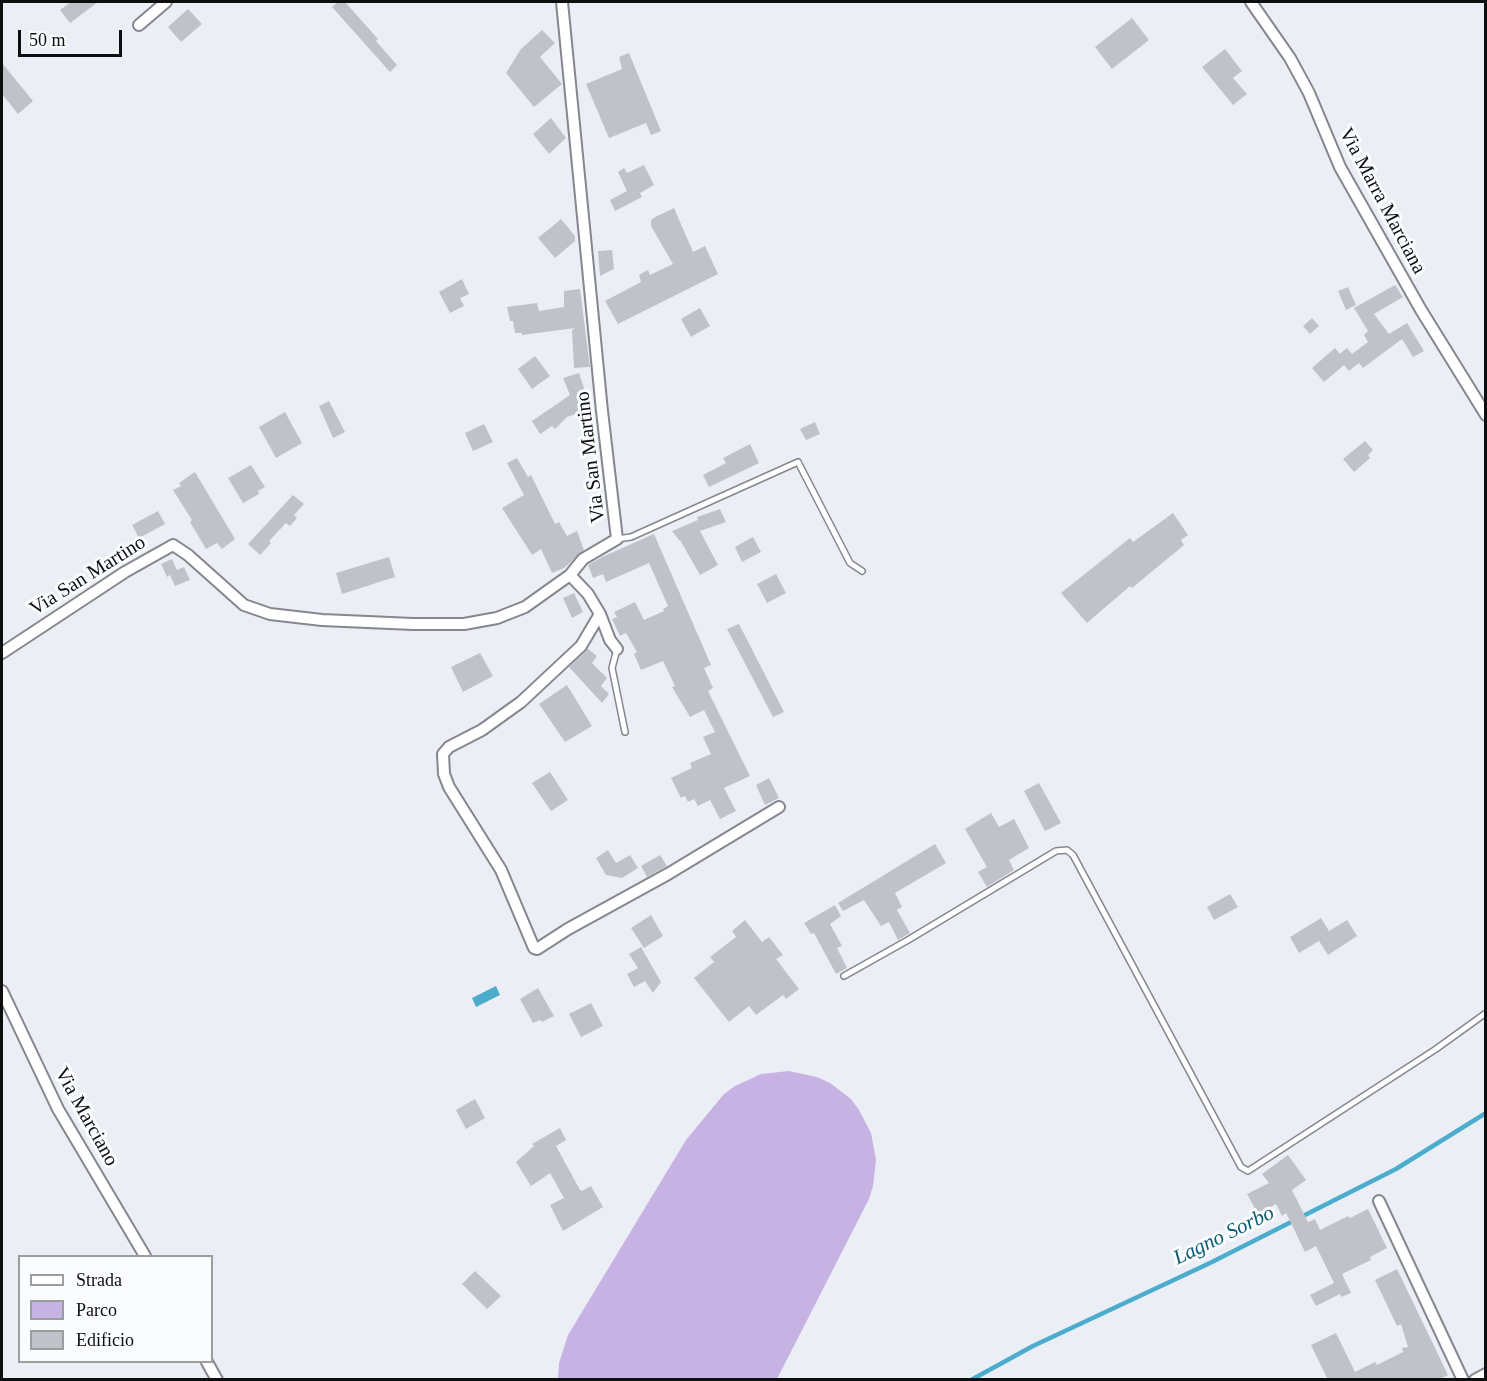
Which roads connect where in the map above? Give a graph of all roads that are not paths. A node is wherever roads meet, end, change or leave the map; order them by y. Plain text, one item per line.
1 (166, 2) edge
2 (562, 2) edge
3 (1251, 2) edge
4 (139, 25) dead end
5 (1485, 415) edge
6 (617, 539) junction
7 (862, 572) dead end
8 (570, 575) junction
9 (600, 614) junction
10 (617, 649) joint
11 (2, 653) edge
12 (625, 732) dead end
13 (779, 807) dead end
14 (844, 976) dead end
15 (2, 991) edge
16 (1485, 1013) edge
17 (1379, 1201) dead end
18 (144, 1255) edge
19 (208, 1363) edge
20 (1485, 1374) edge
21 (217, 1380) edge
22 (1463, 1380) edge
23 (1475, 1380) edge

1 - 4 street
2 - 6 street, Via San Martino
3 - 5 street, Via Marra Marciana
6 - 7 lane
6 - 8 street, Via San Martino
8 - 9 street
8 - 11 street, Via San Martino
9 - 10 street
9 - 13 street
10 - 12 lane
14 - 16 lane
15 - 18 street, Via Marciano
17 - 22 street
19 - 21 street
20 - 23 street

